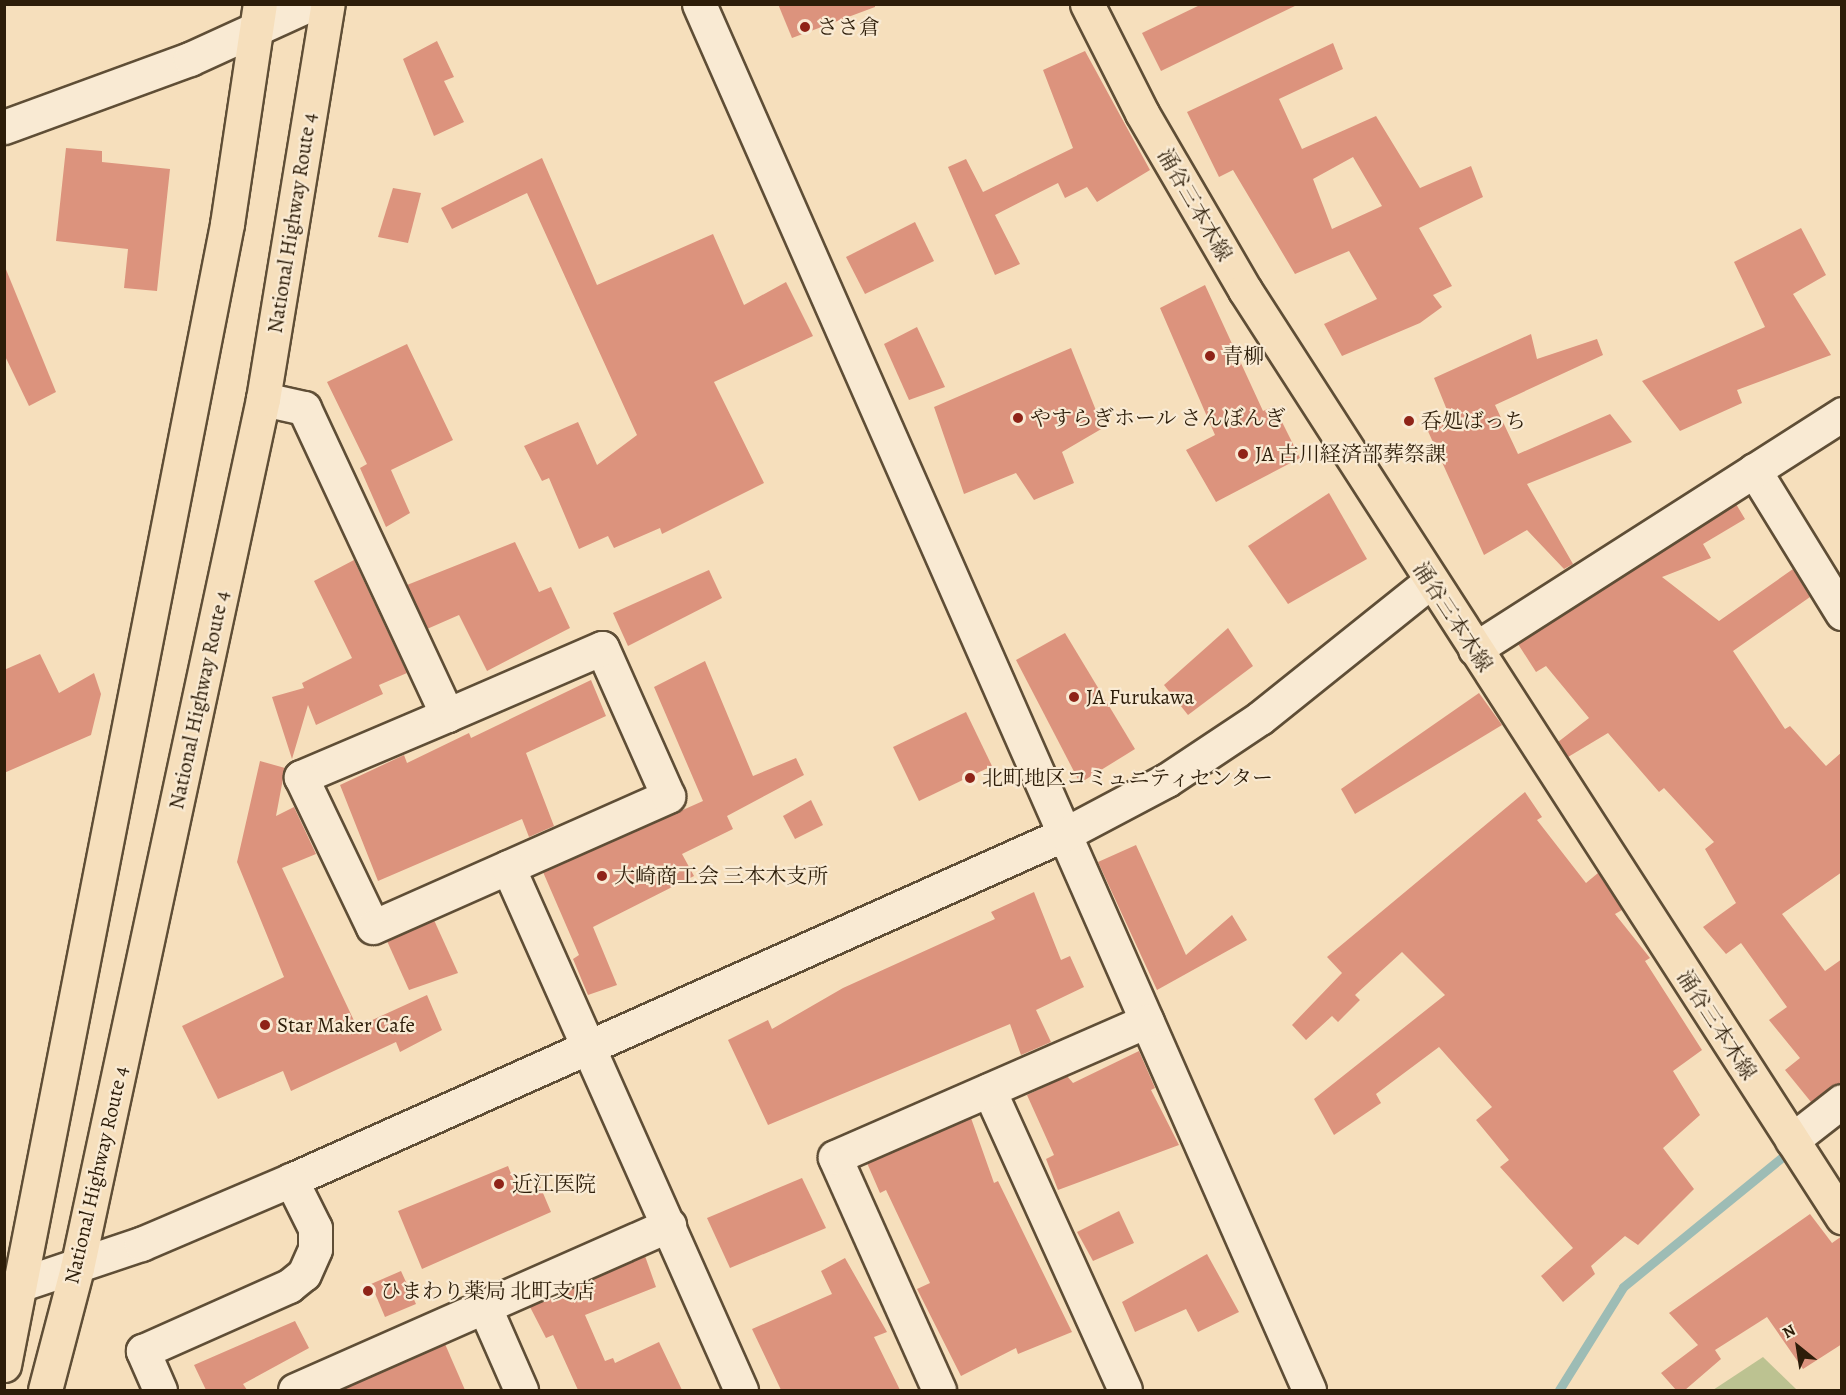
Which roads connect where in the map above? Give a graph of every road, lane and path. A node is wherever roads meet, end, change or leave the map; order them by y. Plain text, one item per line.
1 (310, 4) edge
2 (328, 4) edge
3 (699, 4) edge
4 (1087, 4) edge
5 (259, 17) edge
6 (4, 127) edge
7 (264, 399) junction
8 (1842, 414) edge
9 (1754, 470) junction
10 (1430, 582) junction
11 (1842, 613) edge
12 (1475, 649) junction
13 (447, 715) junction
14 (1065, 834) junction
15 (508, 867) junction
16 (1147, 1021) junction
17 (589, 1050) junction
18 (989, 1090) junction
19 (1842, 1101) edge
20 (1792, 1140) junction
21 (291, 1180) junction
22 (1842, 1216) edge
23 (669, 1225) junction
24 (77, 1268) junction
25 (12, 1289) edge
26 (485, 1308) junction
27 (4, 1365) edge
28 (45, 1390) edge
29 (160, 1390) edge
30 (295, 1390) edge
31 (521, 1390) edge
32 (741, 1390) edge
33 (939, 1390) edge
34 (1125, 1390) edge
35 (1310, 1390) edge

1 - 5 street
2 - 7 main road, National Highway Route 4
3 - 14 street
4 - 10 main road, 涌谷三本木線
5 - 6 street
5 - 25 main road
7 - 13 street
7 - 24 main road, National Highway Route 4
8 - 9 street
9 - 11 street
9 - 12 street
10 - 12 main road, 涌谷三本木線
10 - 14 street
12 - 20 main road, 涌谷三本木線
13 - 15 street
13 - 15 street
14 - 16 street
14 - 17 street
15 - 17 street
16 - 18 street
16 - 35 street
17 - 21 street
17 - 23 street
18 - 33 street
18 - 34 street
19 - 20 street
20 - 22 main road, 涌谷三本木線
21 - 24 street
21 - 29 street
23 - 26 street
23 - 32 street
24 - 25 street
24 - 28 main road, National Highway Route 4
25 - 27 main road
26 - 30 street
26 - 31 street

